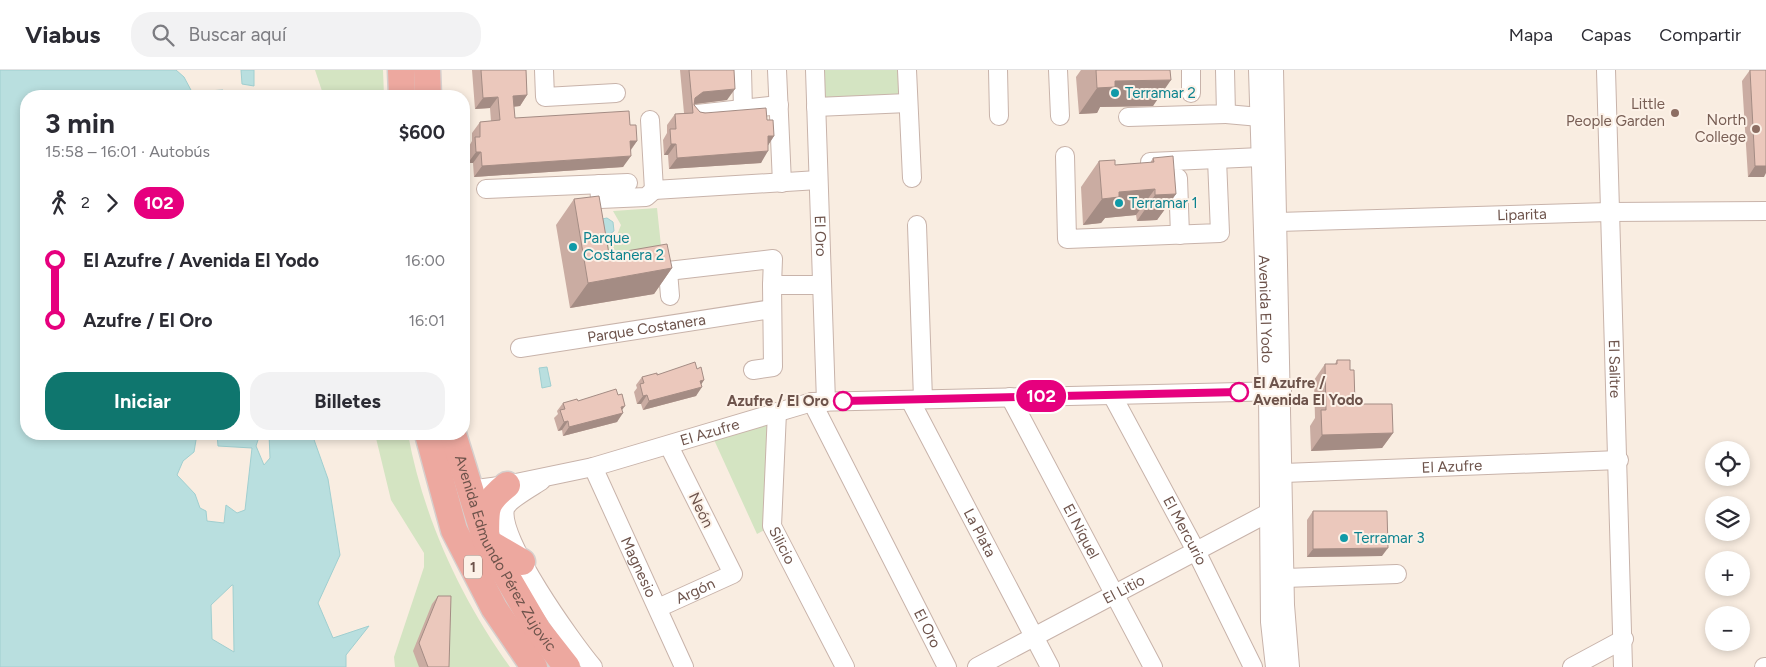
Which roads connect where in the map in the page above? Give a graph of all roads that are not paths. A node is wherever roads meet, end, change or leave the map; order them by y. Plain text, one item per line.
1 (401, 70) edge
2 (427, 70) edge
3 (544, 70) edge
4 (742, 70) edge
5 (777, 70) edge
6 (816, 70) edge
7 (907, 70) edge
8 (998, 70) edge
9 (1058, 70) edge
10 (1191, 70) edge
11 (1225, 70) edge
12 (1258, 70) edge
13 (1274, 70) edge
14 (1606, 70) edge
15 (402, 90) edge
16 (428, 90) edge
17 (616, 93) dead end
18 (1191, 93) dead end
19 (908, 103) junction
20 (779, 105) junction
21 (816, 107) junction
22 (744, 109) junction
23 (697, 114) edge
24 (1226, 114) junction
25 (999, 116) dead end
26 (1060, 116) dead end
27 (1128, 117) dead end
28 (1260, 117) junction
29 (650, 120) dead end
30 (1065, 156) dead end
31 (1261, 157) junction
32 (1217, 159) junction
33 (1150, 162) edge
34 (912, 178) dead end
35 (1178, 178) dead end
36 (818, 180) junction
37 (628, 183) dead end
38 (782, 183) junction
39 (599, 184) junction
40 (486, 188) dead end
41 (654, 190) junction
42 (1609, 212) junction
43 (1766, 212) edge
44 (1278, 222) junction
45 (918, 225) dead end
46 (1180, 235) junction
47 (772, 285) junction
48 (822, 285) junction
49 (670, 296) edge
50 (772, 309) junction
51 (520, 348) dead end
52 (753, 370) dead end
53 (1275, 391) junction
54 (1112, 395) junction
55 (1010, 397) junction
56 (917, 399) junction
57 (819, 402) junction
58 (777, 412) junction
59 (455, 440) edge
60 (430, 445) edge
61 (669, 446) junction
62 (1619, 460) junction
63 (593, 467) junction
64 (1284, 473) junction
65 (545, 477) junction
66 (507, 485) junction
67 (470, 490) junction
68 (1270, 512) junction
69 (486, 541) junction
70 (1196, 551) junction
71 (522, 562) junction
72 (733, 574) joint
73 (1397, 574) dead end
74 (1285, 578) junction
75 (1114, 594) junction
76 (658, 608) junction
77 (1034, 637) junction
78 (1624, 639) junction
79 (534, 667) edge
80 (567, 667) edge
81 (593, 667) edge
82 (684, 667) edge
83 (844, 667) edge
84 (947, 667) edge
85 (977, 667) edge
86 (1050, 667) edge
87 (1153, 667) edge
88 (1253, 667) edge
89 (1275, 667) edge
90 (1290, 667) edge
91 (1572, 667) edge
92 (1623, 667) edge

1 - 15 highway
2 - 16 highway
3 - 17 street
4 - 22 street
5 - 20 street
6 - 21 street, El Oro
7 - 19 street
8 - 25 street
9 - 26 street
10 - 18 street
11 - 24 street
12 - 28 street, Avenida El Yodo
13 - 44 street, Avenida El Yodo
14 - 42 street, El Salitre
19 - 21 street
19 - 34 street
20 - 22 street
20 - 38 street
21 - 36 street, El Oro
22 - 23 street
24 - 27 street
24 - 28 street
28 - 31 street, Avenida El Yodo
29 - 41 street
30 - 46 street
31 - 32 street
31 - 53 street, Avenida El Yodo
32 - 33 street
32 - 46 street
35 - 46 street
36 - 38 street
36 - 48 street, El Oro
37 - 39 street
38 - 41 street
39 - 40 street
39 - 41 street
42 - 43 street, Liparita
42 - 44 street, Liparita
42 - 62 street, El Salitre
44 - 53 street, Avenida El Yodo
45 - 56 street
47 - 48 street
47 - 49 street, Parque Costanera
47 - 50 street, Parque Costanera
48 - 57 street, El Oro
50 - 51 street, Parque Costanera
50 - 52 street, Parque Costanera
53 - 54 street, El Azufre
53 - 64 street, Avenida El Yodo
53 - 68 street, Avenida El Yodo
54 - 55 street, El Azufre
54 - 70 street, El Mercurio
55 - 56 street, El Azufre
55 - 75 street, El Níquel
56 - 57 street, El Azufre
56 - 77 street, La Plata
57 - 58 street, El Azufre
57 - 84 street, El Oro
58 - 61 street, El Azufre
58 - 83 street, Silicio
59 - 67 highway, Avenida Edmundo Pérez Zujovic / 1
60 - 67 highway
60 - 79 highway, Avenida Edmundo Pérez Zujovic / 1
61 - 63 street, El Azufre
61 - 72 street, Neón
62 - 64 street, El Azufre
62 - 78 street, El Salitre
63 - 65 street, El Azufre
63 - 76 street, Magnesio
64 - 74 street, Avenida El Yodo
65 - 66 street, El Azufre
65 - 71 street, Avenida Edmundo Pérez Zujovic
66 - 67 street, El Azufre
66 - 69 highway
67 - 69 highway, Avenida Edmundo Pérez Zujovic / 1
68 - 70 street, El Litio
68 - 89 street, Avenida El Yodo
69 - 71 highway
69 - 80 highway, Avenida Edmundo Pérez Zujovic / 1
70 - 75 street, El Litio
70 - 88 street, El Mercurio
71 - 81 street, Avenida Edmundo Pérez Zujovic
72 - 76 street, Argón
73 - 74 street
74 - 90 street, Avenida El Yodo
75 - 77 street, El Litio
75 - 87 street, El Níquel
76 - 82 street, Magnesio
77 - 85 street, El Litio
77 - 86 street, La Plata
78 - 91 street
78 - 92 street, El Salitre

